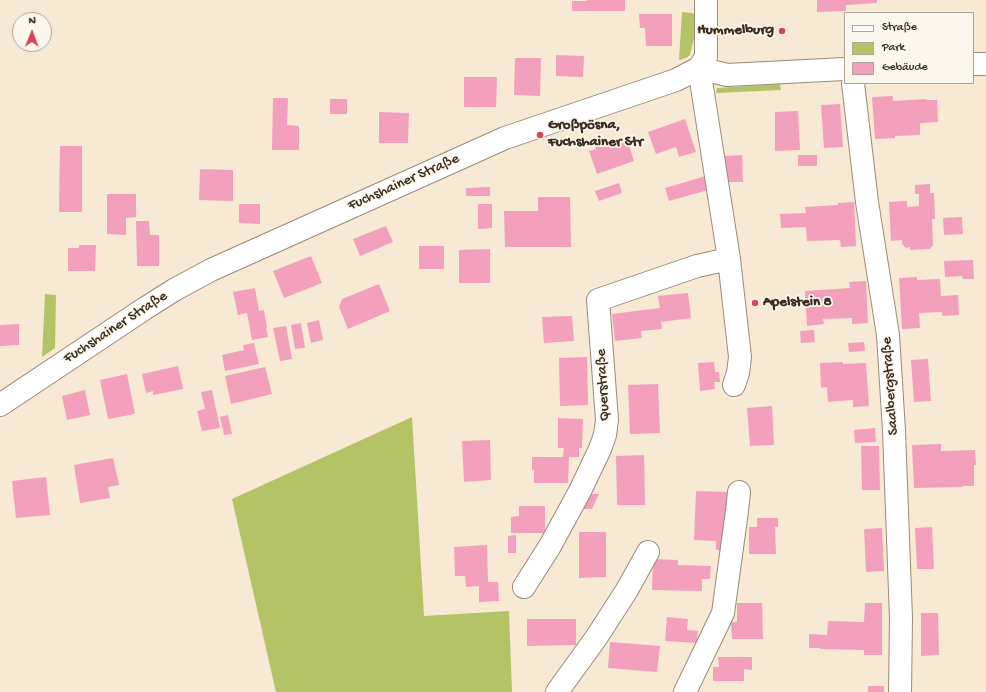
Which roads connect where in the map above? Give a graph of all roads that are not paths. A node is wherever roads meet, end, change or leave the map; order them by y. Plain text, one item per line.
1 (706, 0) edge
2 (974, 64) edge
3 (986, 64) edge
4 (699, 68) junction
5 (844, 70) edge
6 (853, 84) edge
7 (729, 259) junction
8 (734, 386) dead end
9 (0, 405) edge
10 (739, 492) dead end
11 (648, 552) dead end
12 (524, 587) dead end
13 (557, 692) edge
14 (685, 692) edge
15 (900, 692) edge

1 - 4 street
2 - 3 street
4 - 5 street
4 - 7 street
4 - 9 street, Fuchshainer Straße
6 - 15 street, Saalbergstraße
7 - 8 street
7 - 12 street, Querstraße
10 - 14 street
11 - 13 street

